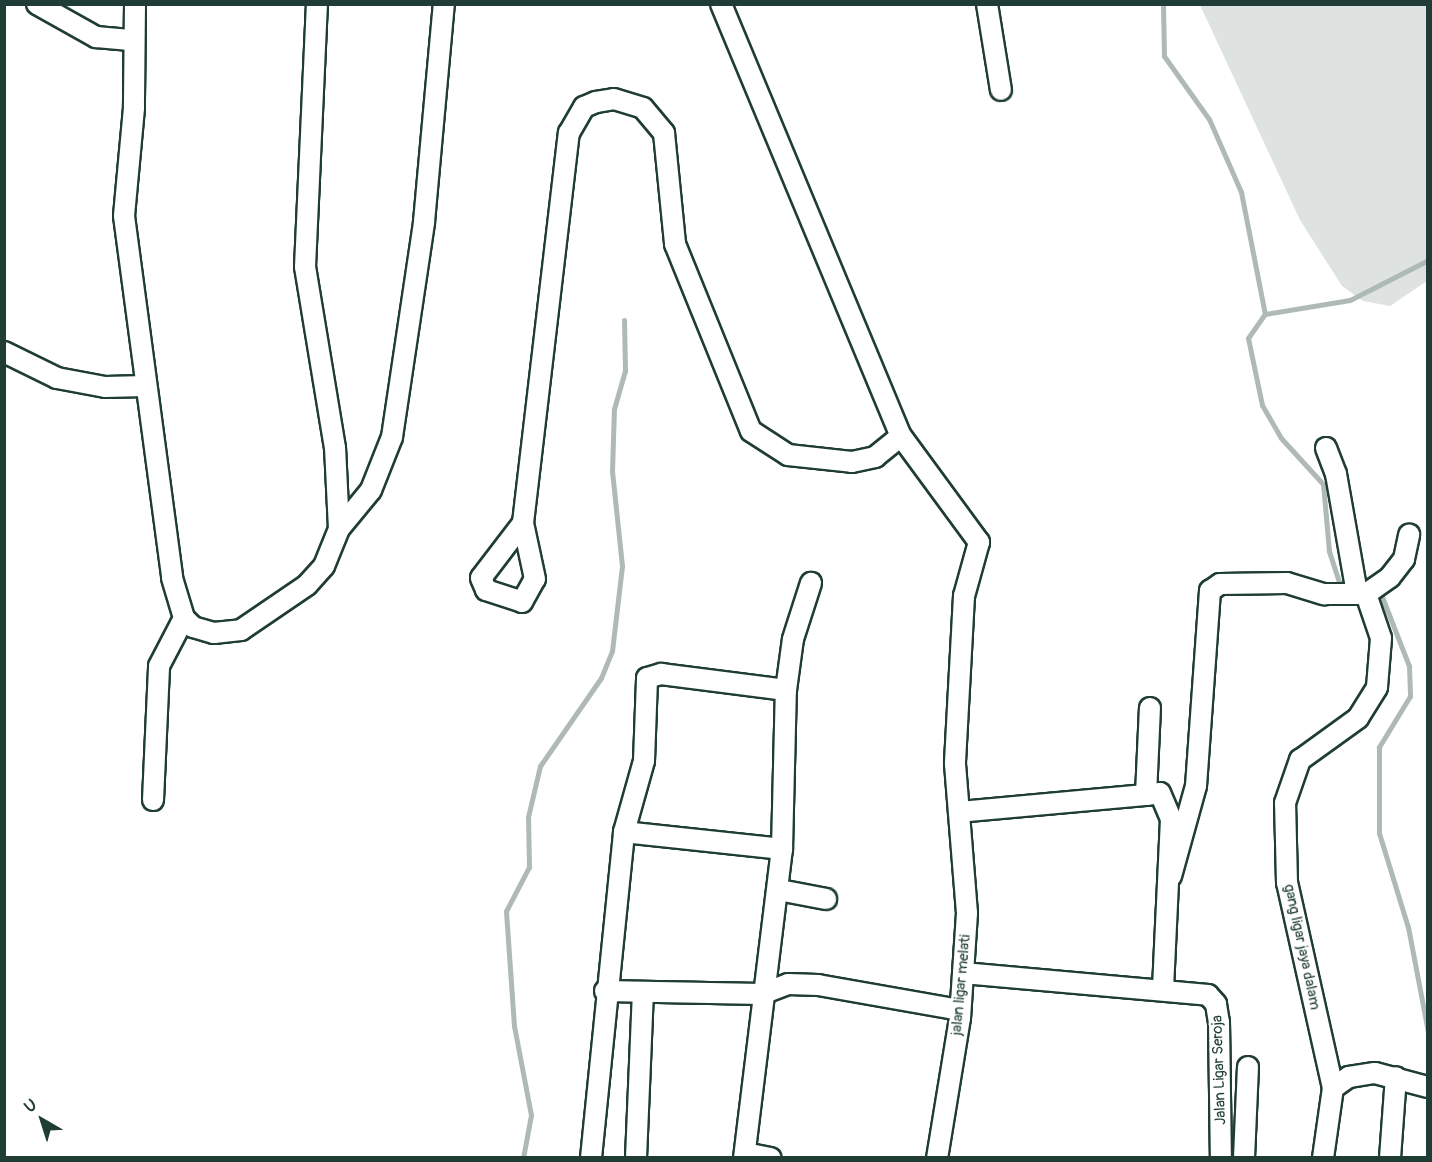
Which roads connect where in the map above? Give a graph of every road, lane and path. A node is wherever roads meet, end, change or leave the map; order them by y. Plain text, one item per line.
1 (37, 4) edge
2 (135, 4) edge
3 (317, 4) edge
4 (444, 4) edge
5 (721, 4) edge
6 (987, 4) edge
7 (133, 40) junction
8 (1001, 90) dead end
9 (4, 352) edge
10 (146, 386) junction
11 (902, 436) junction
12 (1326, 448) dead end
13 (523, 524) dead end
14 (339, 529) junction
15 (1409, 535) dead end
16 (811, 583) dead end
17 (1361, 594) junction
18 (184, 618) junction
19 (786, 690) junction
20 (1150, 708) dead end
21 (1146, 795) junction
22 (153, 800) dead end
23 (958, 812) junction
24 (624, 832) junction
25 (782, 849) junction
26 (1171, 876) junction
27 (778, 890) junction
28 (826, 899) dead end
29 (963, 973) junction
30 (1163, 990) junction
31 (605, 991) junction
32 (643, 994) junction
33 (762, 994) junction
34 (960, 1010) junction
35 (1248, 1067) dead end
36 (1396, 1077) junction
37 (1428, 1088) edge
38 (1333, 1089) junction
39 (745, 1155) edge
40 (591, 1158) edge
41 (636, 1158) edge
42 (771, 1158) edge
43 (937, 1158) edge
44 (1221, 1158) edge
45 (1244, 1158) edge
46 (1323, 1158) edge
47 (1390, 1158) edge

1 - 7 street
2 - 7 street
3 - 14 street
4 - 14 street
5 - 11 street
6 - 8 street
7 - 10 street
9 - 10 street
10 - 18 street
11 - 13 street
11 - 23 street, jalan ligar melati
12 - 17 street, gang ligar jaya dalam
14 - 18 street
15 - 17 street
16 - 19 street
17 - 26 street
17 - 38 street, gang ligar jaya dalam
18 - 22 street
19 - 24 street
19 - 25 street
20 - 21 street
21 - 23 street
21 - 26 street
23 - 29 street, jalan ligar melati
24 - 25 street
24 - 31 street
25 - 27 street
26 - 30 street
27 - 28 street
27 - 33 street
29 - 30 street, Jalan Ligar Seroja
29 - 34 street, jalan ligar melati
30 - 44 street, Jalan Ligar Seroja
31 - 32 street
31 - 40 street
32 - 33 street
32 - 41 street
33 - 34 street
33 - 39 street
34 - 43 street, jalan ligar melati
35 - 45 street
36 - 37 street
36 - 38 street
36 - 47 street
38 - 46 street
39 - 42 street

